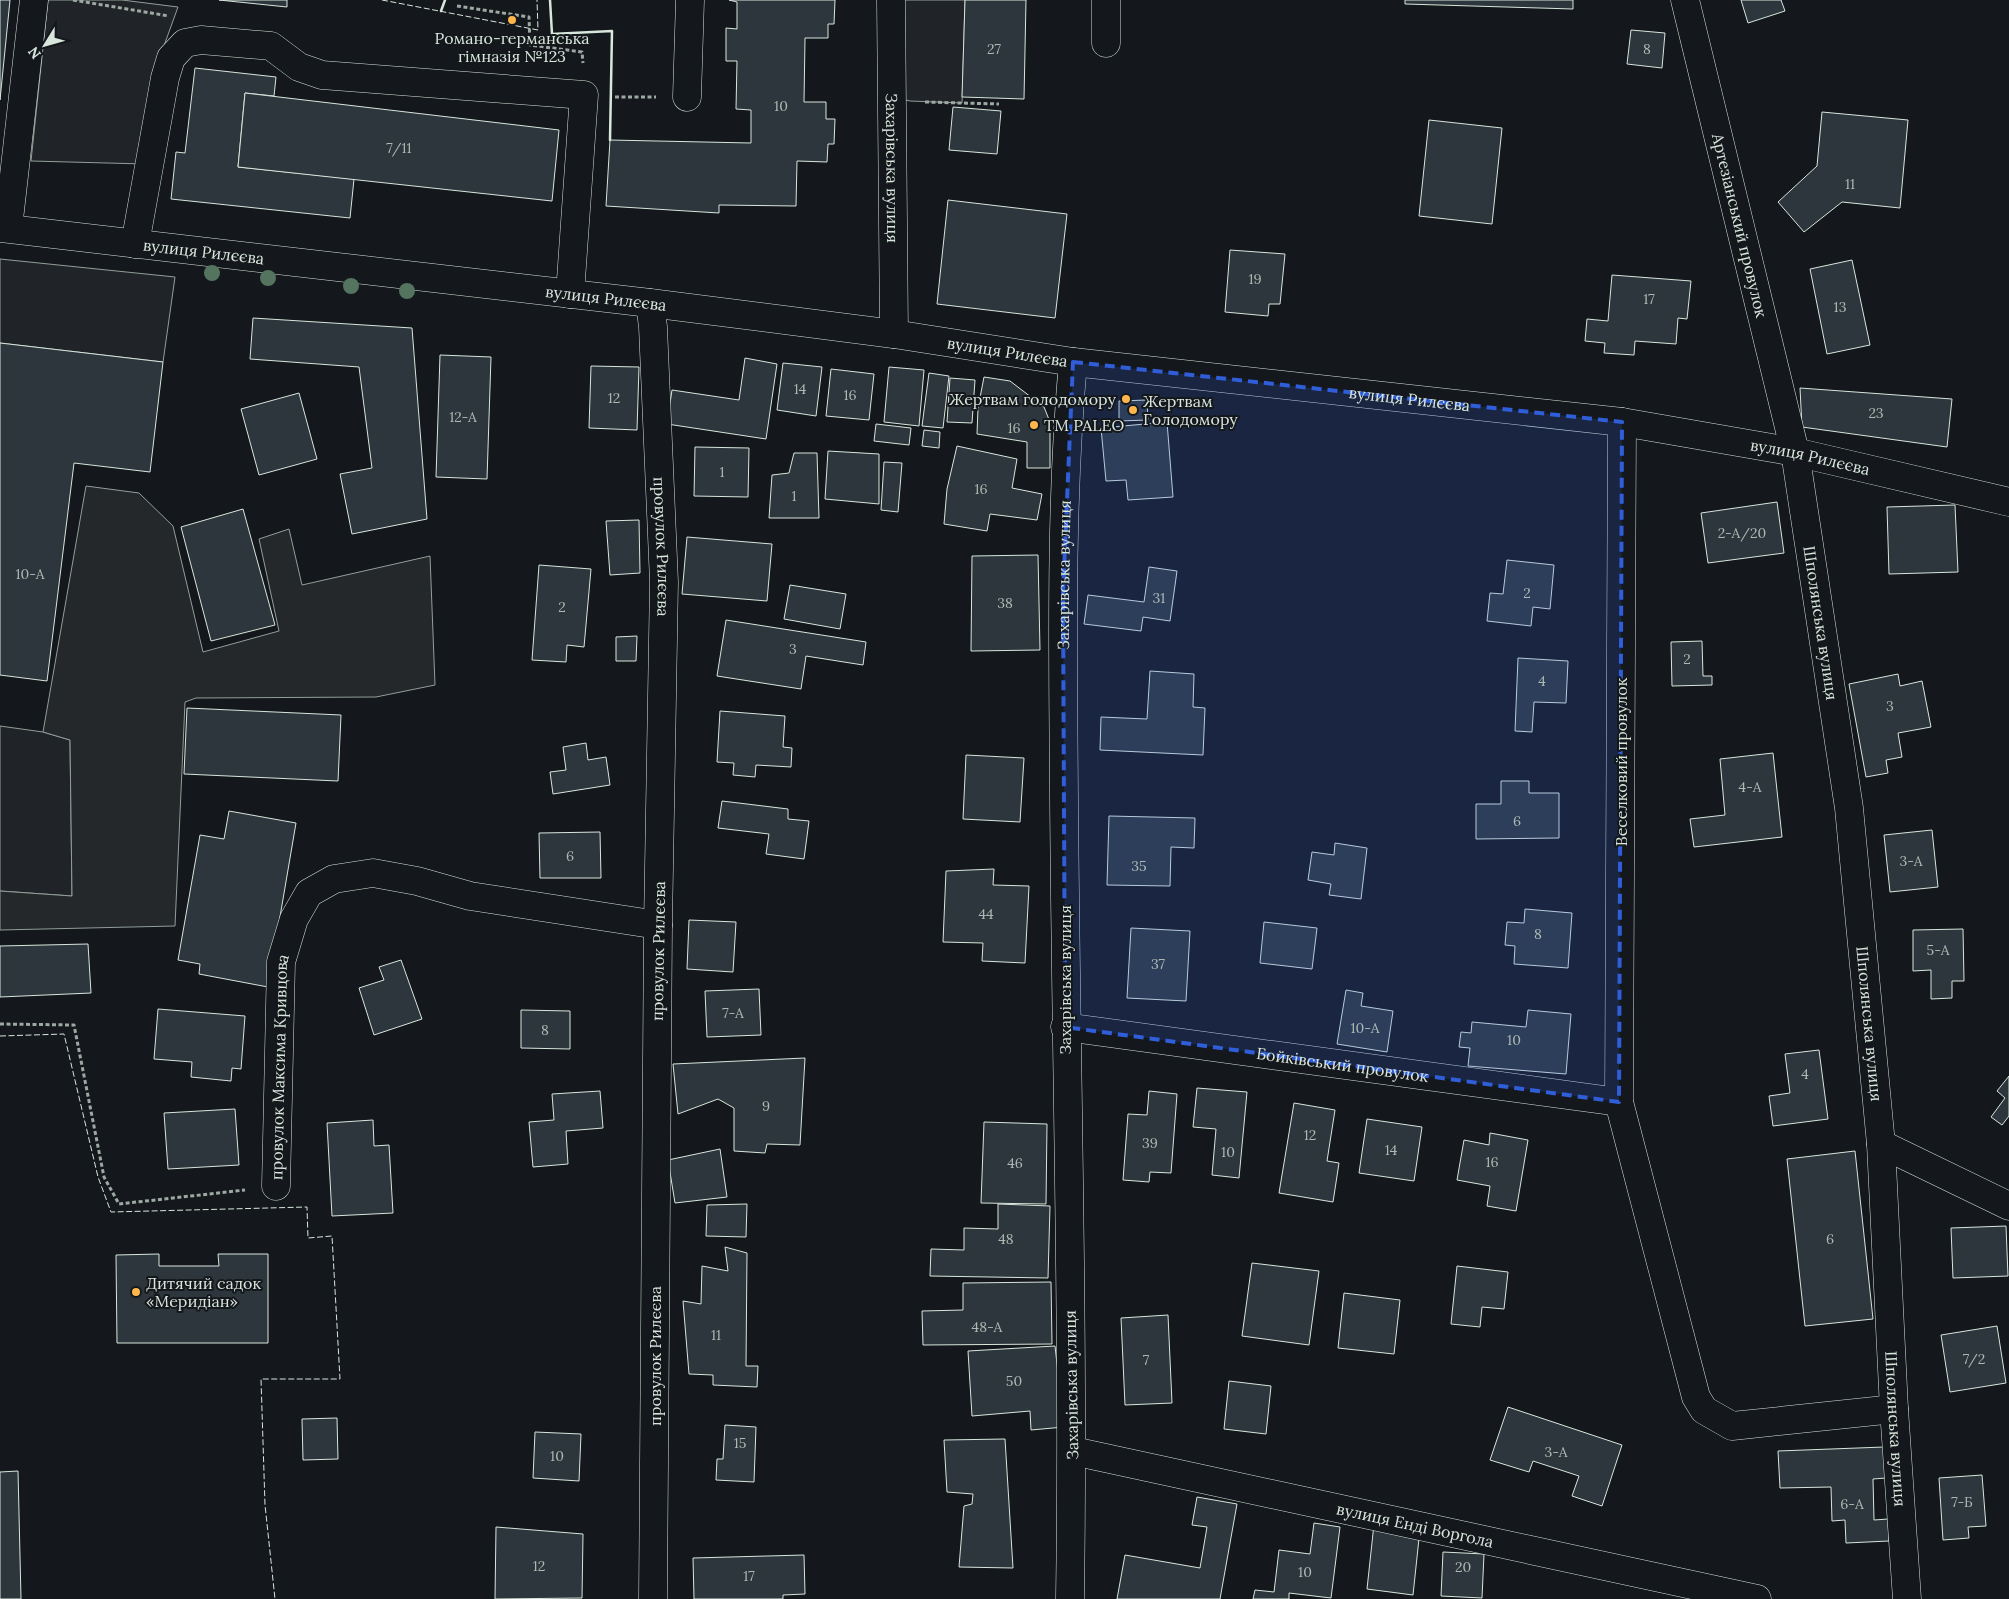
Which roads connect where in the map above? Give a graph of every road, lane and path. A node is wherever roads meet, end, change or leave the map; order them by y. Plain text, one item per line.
1 (34, 0) edge
2 (73, 0) edge
3 (690, 0) edge
4 (891, 0) edge
5 (1106, 0) edge
6 (1685, 0) edge
7 (457, 6) dead end
8 (192, 42) junction
9 (1106, 43) dead end
10 (584, 95) junction
11 (610, 97) dead end
12 (687, 97) joint
13 (918, 101) dead end
14 (999, 104) dead end
15 (4, 228) edge
16 (135, 244) junction
17 (570, 294) junction
18 (650, 303) junction
19 (894, 334) junction
20 (1073, 362) junction
21 (1622, 422) junction
22 (1795, 452) junction
23 (2009, 502) edge
24 (658, 925) junction
25 (0, 1024) edge
26 (1066, 1027) junction
27 (1619, 1102) junction
28 (1881, 1144) junction
29 (276, 1186) joint
30 (2009, 1206) edge
31 (1894, 1409) junction
32 (1072, 1451) junction
33 (653, 1599) edge
34 (1070, 1599) edge
35 (1757, 1599) edge
36 (1907, 1599) edge

1 - 15 street
2 - 8 path
3 - 12 street
4 - 19 street, Захарівська вулиця
5 - 9 street
6 - 22 street, Артезіанський провулок
7 - 10 path
8 - 10 street
8 - 16 street
10 - 17 street
11 - 12 path
13 - 14 path
15 - 16 street, вулиця Рилєєва
16 - 17 street, вулиця Рилєєва
17 - 18 street, вулиця Рилєєва
18 - 19 street, вулиця Рилєєва
18 - 24 street, провулок Рилєєва
19 - 20 street, вулиця Рилєєва
20 - 21 street, вулиця Рилєєва
20 - 26 street, Захарівська вулиця
21 - 22 street, вулиця Рилєєва
21 - 27 street, Веселковий провулок
22 - 23 street, вулиця Рилєєва
22 - 28 street, Шполянська вулиця
24 - 29 street, провулок Максима Кривцова
24 - 33 street, провулок Рилєєва
25 - 29 path, провулок Максима Кривцова
26 - 27 street, Бойківський провулок
26 - 32 street, Захарівська вулиця
27 - 31 street, Веселковий провулок
28 - 30 street
28 - 31 street, Шполянська вулиця
31 - 36 street, Шполянська вулиця
32 - 34 street, Захарівська вулиця
32 - 35 street, вулиця Енді Воргола

